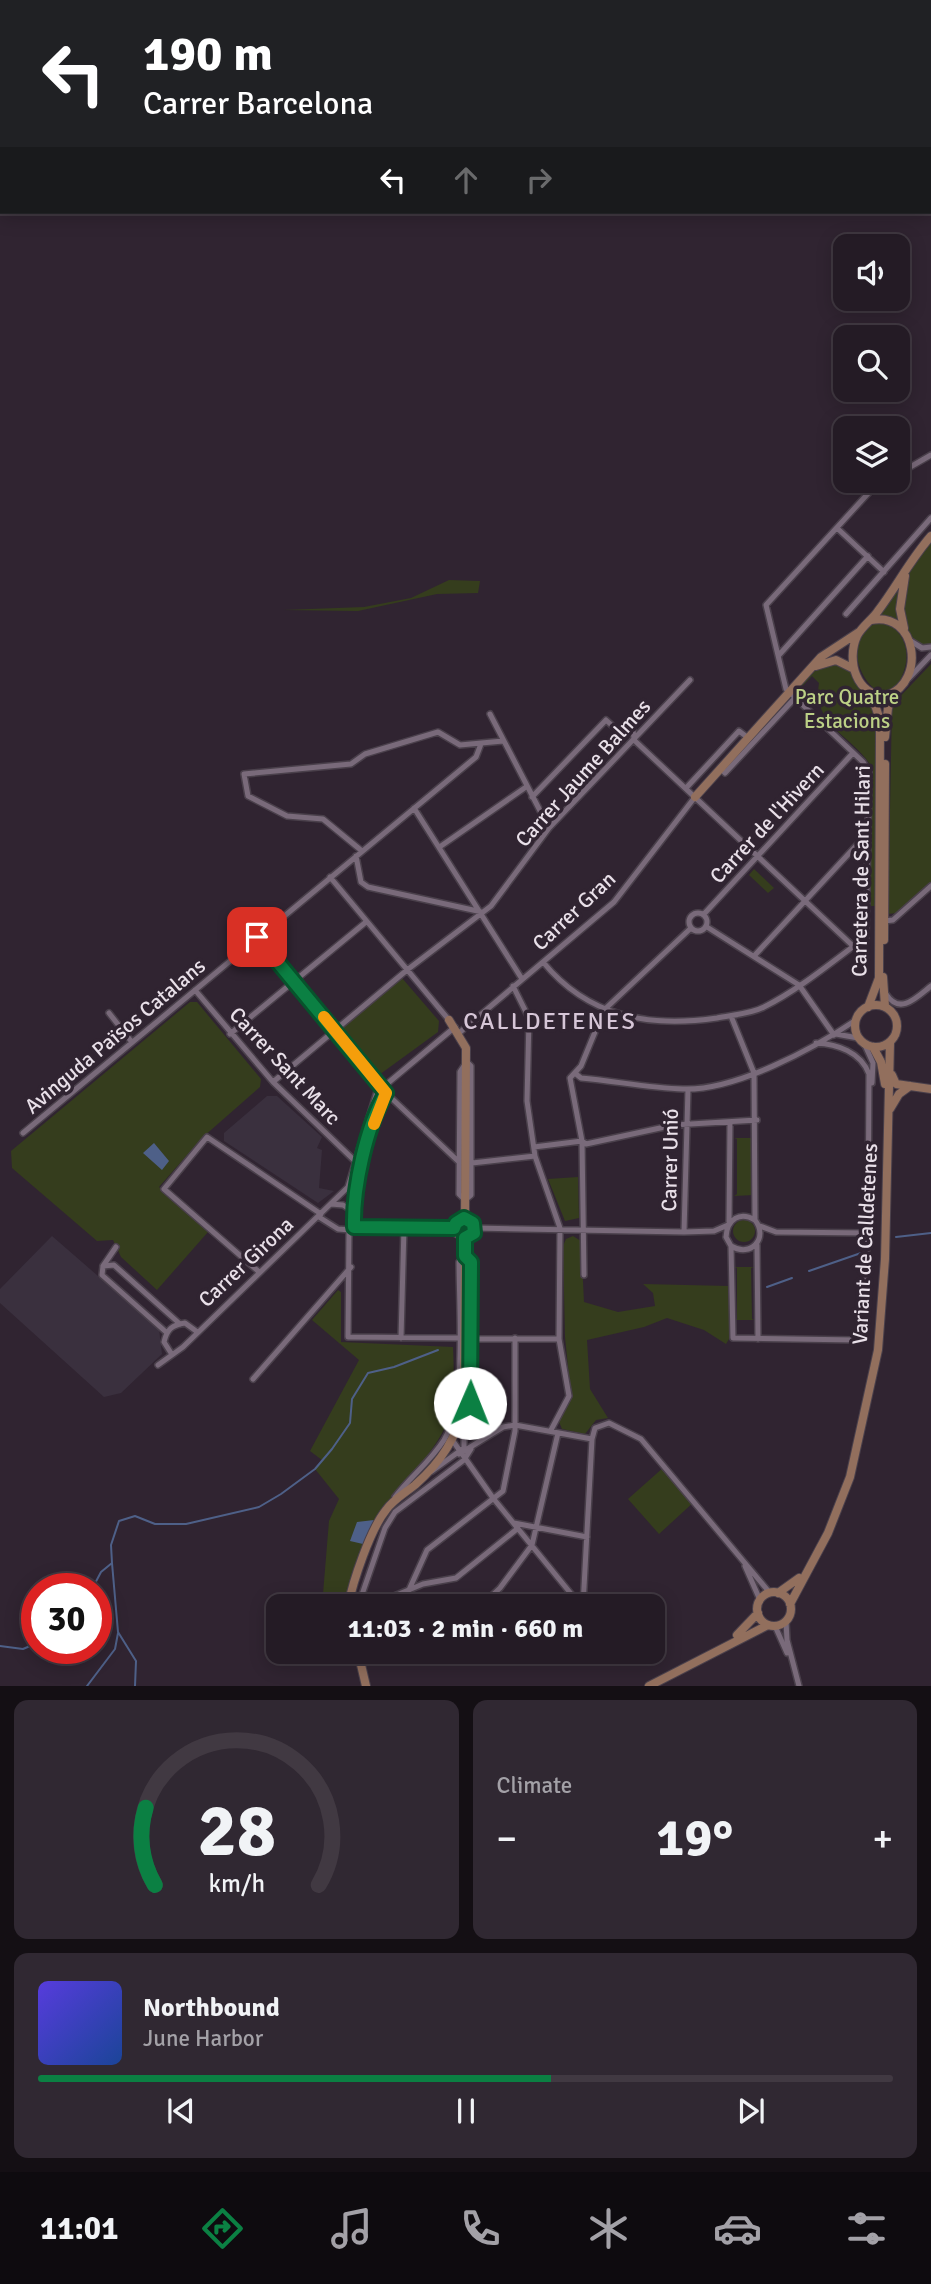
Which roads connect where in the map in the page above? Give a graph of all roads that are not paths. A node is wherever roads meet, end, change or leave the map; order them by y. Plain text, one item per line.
1 (931, 455) edge
2 (910, 467) edge
3 (869, 493) edge
4 (931, 518) edge
5 (837, 528) junction
6 (931, 536) edge
7 (868, 556) junction
8 (911, 560) junction
9 (884, 572) junction
10 (846, 614) dead end
11 (871, 620) junction
12 (904, 628) junction
13 (859, 632) junction
14 (909, 640) junction
15 (931, 647) edge
16 (931, 655) edge
17 (779, 656) junction
18 (855, 669) junction
19 (808, 671) junction
20 (690, 680) dead end
21 (906, 680) junction
22 (894, 692) junction
23 (871, 693) junction
24 (791, 696) junction
25 (490, 715) dead end
26 (747, 737) junction
27 (634, 740) junction
28 (502, 741) junction
29 (481, 744) junction
30 (853, 753) junction
31 (720, 768) junction
32 (526, 787) junction
33 (687, 787) junction
34 (531, 797) junction
35 (695, 797) junction
36 (414, 808) junction
37 (549, 828) junction
38 (867, 834) junction
39 (440, 846) junction
40 (362, 851) junction
41 (356, 856) junction
42 (758, 856) junction
43 (330, 877) junction
44 (931, 886) edge
45 (804, 900) junction
46 (482, 912) junction
47 (704, 914) junction
48 (884, 921) junction
49 (366, 922) junction
50 (706, 927) junction
51 (691, 928) junction
52 (257, 937) junction
53 (853, 946) junction
54 (755, 955) junction
55 (543, 962) junction
56 (407, 970) junction
57 (883, 971) junction
58 (522, 979) junction
59 (293, 981) junction
60 (799, 985) junction
61 (513, 986) junction
62 (931, 986) edge
63 (195, 990) junction
64 (885, 1006) junction
65 (868, 1007) junction
66 (604, 1010) junction
67 (109, 1013) dead end
68 (732, 1016) junction
69 (856, 1020) junction
70 (454, 1027) junction
71 (334, 1030) junction
72 (230, 1034) junction
73 (835, 1034) junction
74 (861, 1040) junction
75 (131, 1041) junction
76 (816, 1043) junction
77 (890, 1043) junction
78 (873, 1047) junction
79 (890, 1061) junction
80 (466, 1063) junction
81 (754, 1073) junction
82 (573, 1076) junction
83 (273, 1082) junction
84 (910, 1086) junction
85 (382, 1089) junction
86 (688, 1089) junction
87 (930, 1089) edge
88 (870, 1090) junction
89 (888, 1119) junction
90 (757, 1120) junction
91 (730, 1122) junction
92 (685, 1126) junction
93 (23, 1133) dead end
94 (582, 1141) junction
95 (534, 1147) junction
96 (535, 1156) junction
97 (356, 1162) junction
98 (459, 1162) junction
99 (472, 1163) junction
100 (465, 1200) junction
101 (331, 1204) junction
102 (354, 1212) junction
103 (320, 1215) junction
104 (464, 1218) junction
105 (755, 1220) junction
106 (729, 1224) junction
107 (760, 1226) junction
108 (404, 1227) junction
109 (454, 1228) junction
110 (475, 1228) junction
111 (559, 1228) junction
112 (352, 1229) junction
113 (583, 1229) junction
114 (715, 1231) junction
115 (684, 1232) junction
116 (776, 1232) junction
117 (868, 1233) junction
118 (726, 1237) junction
119 (465, 1238) junction
120 (758, 1242) junction
121 (732, 1246) junction
122 (116, 1247) dead end
123 (465, 1256) junction
124 (103, 1266) junction
125 (351, 1267) junction
126 (258, 1271) junction
127 (584, 1275) dead end
128 (180, 1324) junction
129 (196, 1331) junction
130 (166, 1332) junction
131 (401, 1338) junction
132 (458, 1338) junction
133 (515, 1338) junction
134 (471, 1339) junction
135 (559, 1339) junction
136 (758, 1339) junction
137 (171, 1353) junction
138 (159, 1365) dead end
139 (253, 1379) dead end
140 (464, 1402) junction
141 (515, 1425) junction
142 (554, 1432) junction
143 (465, 1439) junction
144 (592, 1439) junction
145 (453, 1441) junction
146 (471, 1448) junction
147 (459, 1454) junction
148 (464, 1460) junction
149 (429, 1473) junction
150 (493, 1498) junction
151 (387, 1508) junction
152 (516, 1526) junction
153 (717, 1526) junction
154 (538, 1527) junction
155 (587, 1537) junction
156 (532, 1545) junction
157 (809, 1569) junction
158 (408, 1592) junction
159 (774, 1593) junction
160 (352, 1594) edge
161 (362, 1594) edge
162 (403, 1594) edge
163 (494, 1594) edge
164 (572, 1594) edge
165 (583, 1594) edge
166 (760, 1600) junction
167 (790, 1604) junction
168 (758, 1613) junction
169 (786, 1621) junction
170 (771, 1626) junction
171 (727, 1644) junction
172 (362, 1664) edge
173 (799, 1684) edge
174 (366, 1685) edge
175 (649, 1685) edge

1 - 2 street
3 - 5 street
4 - 9 street
5 - 7 street
5 - 17 street
6 - 8 street
7 - 9 street
7 - 17 street
8 - 11 street
8 - 12 street
9 - 10 street
11 - 12 street
11 - 13 street
12 - 14 street
13 - 18 street
13 - 19 street
14 - 15 street
14 - 21 street
16 - 21 street
17 - 24 street
18 - 19 street
18 - 23 street
19 - 24 street
20 - 27 street, Carrer Jaume Balmes
21 - 22 street
22 - 23 street
22 - 48 street, Carretera de Sant Hilari
23 - 65 street, Carretera de Sant Hilari
24 - 26 street
24 - 30 street
24 - 31 street
25 - 28 street
26 - 31 street
26 - 33 street
27 - 33 street
27 - 34 street
27 - 37 street, Carrer Jaume Balmes
28 - 29 street
28 - 32 street
29 - 36 street, Avinguda Països Catalans
29 - 40 street
30 - 38 street
30 - 42 street, Carrer de l'Hivern
31 - 35 street
32 - 34 street
32 - 39 street
33 - 35 street
34 - 37 street
35 - 42 street
35 - 55 street, Carrer Gran
36 - 39 street
36 - 40 street, Avinguda Països Catalans
37 - 46 street, Carrer Jaume Balmes
38 - 45 street
38 - 53 street
39 - 46 street
40 - 41 street, Avinguda Països Catalans
41 - 43 street, Avinguda Països Catalans
41 - 46 street
42 - 45 street
42 - 47 street, Carrer de l'Hivern
43 - 49 street
43 - 52 street, Avinguda Països Catalans
44 - 48 street
45 - 53 street
45 - 54 street
46 - 56 street, Carrer Jaume Balmes
46 - 58 street
47 - 50 street
47 - 51 street
48 - 57 street, Carretera de Sant Hilari
49 - 56 street
49 - 59 street
50 - 51 street
50 - 54 street
51 - 66 street
52 - 59 street
52 - 63 street, Avinguda Països Catalans
53 - 60 street
54 - 60 street
55 - 58 street, Carrer Gran
55 - 66 street
56 - 70 street
56 - 71 street, Carrer Jaume Balmes
57 - 62 street
57 - 64 street, Carretera de Sant Hilari
58 - 61 street, Carrer Gran
59 - 71 street
59 - 72 street
60 - 68 street
60 - 73 street
61 - 70 street, Carrer Gran
61 - 95 street
63 - 72 street, Carrer Sant Marc
63 - 75 street, Avinguda Països Catalans
64 - 65 street
64 - 77 street
65 - 69 street
66 - 68 street
66 - 82 street
67 - 75 street
68 - 81 street
69 - 73 street
69 - 74 street
70 - 80 street
70 - 85 street, Carrer Gran
71 - 83 street, Carrer Jaume Balmes
71 - 85 street
72 - 83 street, Carrer Sant Marc
73 - 74 street
73 - 76 street
74 - 78 street
74 - 88 street
75 - 93 street, Avinguda Països Catalans
76 - 81 street
76 - 88 street
77 - 78 street
77 - 79 street, Variant de Calldetenes
78 - 89 street, Variant de Calldetenes
79 - 84 street
79 - 89 street, Variant de Calldetenes
80 - 98 street
80 - 99 street
80 - 100 street
81 - 86 street
81 - 90 street
82 - 86 street
82 - 94 street
83 - 97 street, Carrer Sant Marc
84 - 87 street
84 - 89 street
85 - 97 street, Carrer Girona
85 - 98 street
85 - 102 street
86 - 92 street, Carrer Unió
88 - 117 street
89 - 157 street, Variant de Calldetenes
90 - 91 street
90 - 105 street
91 - 92 street
91 - 106 street
92 - 94 street
92 - 115 street, Carrer Unió
94 - 95 street
94 - 113 street
95 - 96 street
96 - 99 street
96 - 111 street
97 - 101 street, Carrer Girona
98 - 100 street
99 - 100 street
100 - 104 street
101 - 102 street
101 - 103 street, Carrer Girona
102 - 112 street
103 - 112 street
103 - 126 street, Carrer Girona
103 - 126 street
104 - 109 street
104 - 110 street
105 - 106 street
105 - 107 street
106 - 114 street
106 - 118 street
107 - 116 street
107 - 120 street
108 - 109 street
108 - 112 street
108 - 131 street
109 - 119 street
110 - 111 street
110 - 119 street
111 - 113 street
111 - 135 street
112 - 125 street
113 - 115 street
113 - 127 street
114 - 115 street
114 - 118 street
116 - 117 street
116 - 120 street
117 - 136 street
118 - 121 street
119 - 123 street
120 - 121 street
120 - 136 street
121 - 136 street
122 - 124 street
123 - 132 street
123 - 134 street
123 - 140 street
124 - 128 street
124 - 130 street
125 - 131 street
125 - 139 street
126 - 129 street, Carrer Girona
128 - 129 street
128 - 130 street
129 - 137 street, Carrer Girona
130 - 137 street
131 - 132 street
132 - 151 street
133 - 134 street
133 - 135 street
133 - 141 street
134 - 143 street
135 - 142 street
137 - 138 street, Carrer Girona
140 - 143 street
140 - 145 street
141 - 142 street
141 - 146 street
141 - 150 street
142 - 144 street
142 - 154 street
143 - 145 street
143 - 146 street
143 - 147 street
144 - 153 street
144 - 155 street
145 - 147 street
145 - 149 street
146 - 147 street
146 - 148 street
147 - 148 street
147 - 149 street
148 - 150 street
148 - 161 street
149 - 151 street
150 - 152 street
150 - 158 street
151 - 160 street
152 - 154 street
152 - 156 street
152 - 158 street
153 - 159 street
153 - 166 street
154 - 155 street
154 - 156 street
155 - 165 street
156 - 163 street
156 - 164 street
157 - 159 street, Variant de Calldetenes
157 - 167 street, Variant de Calldetenes
158 - 162 street
159 - 166 street
159 - 167 street
166 - 168 street
167 - 169 street
168 - 170 street
168 - 171 street
169 - 170 street
169 - 173 street
170 - 171 street
170 - 173 street
171 - 175 street
172 - 174 street

